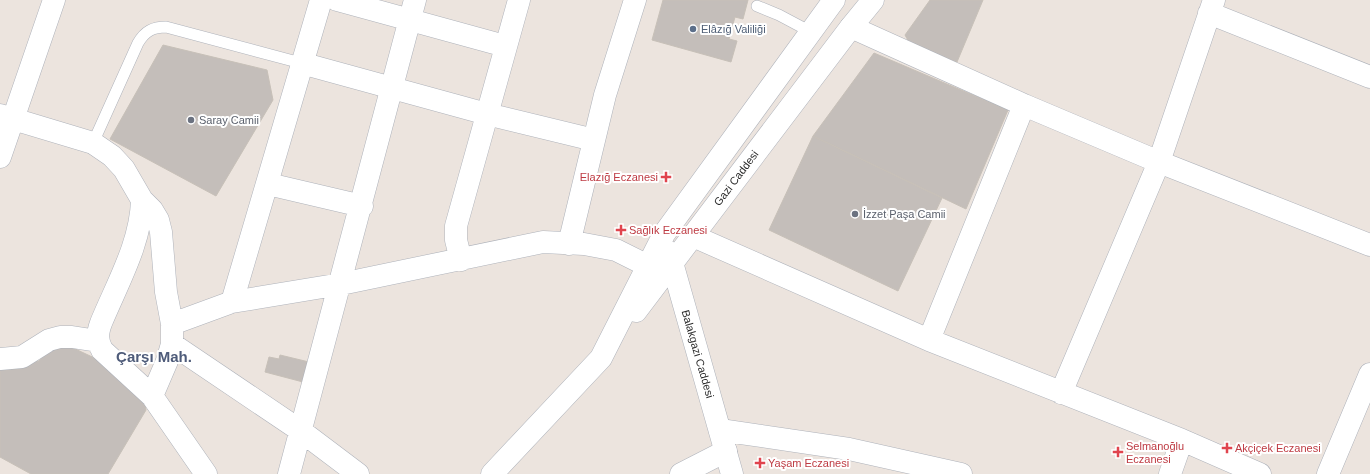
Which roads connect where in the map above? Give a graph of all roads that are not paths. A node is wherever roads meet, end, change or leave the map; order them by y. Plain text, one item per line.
1 (54, 0) edge
2 (321, 0) edge
3 (337, 0) edge
4 (519, 0) edge
5 (636, 0) edge
6 (834, 0) edge
7 (873, 0) edge
8 (757, 6) dead end
9 (1212, 6) edge
10 (413, 10) edge
11 (851, 26) junction
12 (811, 32) junction
13 (505, 46) junction
14 (301, 63) junction
15 (1370, 77) edge
16 (392, 87) junction
17 (1024, 105) junction
18 (487, 114) junction
19 (7, 117) edge
20 (594, 140) junction
21 (94, 144) junction
22 (0, 156) edge
23 (1159, 162) junction
24 (268, 184) junction
25 (142, 200) junction
26 (362, 206) junction
27 (664, 234) junction
28 (693, 236) junction
29 (569, 244) junction
30 (1370, 245) edge
31 (461, 260) junction
32 (672, 263) junction
33 (648, 266) junction
34 (341, 284) junction
35 (232, 302) junction
36 (172, 334) junction
37 (929, 340) junction
38 (98, 342) junction
39 (601, 358) junction
40 (0, 359) edge
41 (1370, 374) edge
42 (1061, 393) junction
43 (152, 396) junction
44 (720, 430) junction
45 (301, 431) junction
46 (1182, 440) junction
47 (726, 451) junction
48 (206, 474) edge
49 (289, 474) edge
50 (358, 474) edge
51 (492, 474) edge
52 (681, 474) edge
53 (732, 474) edge
54 (961, 474) edge
55 (1170, 474) edge
56 (1260, 474) edge
57 (1328, 474) edge

1 - 19 street
2 - 14 street
3 - 10 street
4 - 13 street
5 - 20 street
6 - 12 street
7 - 11 street, Gazi Caddesi
8 - 12 lane
9 - 15 street
9 - 23 street
10 - 13 street
10 - 16 street
11 - 17 street
11 - 28 street, Gazi Caddesi
12 - 27 street
13 - 18 street
14 - 16 street
14 - 21 lane
14 - 24 street
16 - 18 street
16 - 26 street
17 - 23 street
17 - 37 street
18 - 20 street
18 - 31 street
19 - 21 street
19 - 22 street
20 - 29 street
21 - 25 street
23 - 30 street
23 - 42 street
24 - 26 street
24 - 35 street
25 - 36 street
25 - 38 street
26 - 34 street
27 - 32 street, Balakgazi Caddesi
27 - 33 street
28 - 32 street, Gazi Caddesi
28 - 37 street
29 - 31 street
29 - 33 street
31 - 34 street
32 - 39 street, Gazi Caddesi
32 - 44 street, Balakgazi Caddesi
33 - 39 street
34 - 35 street
34 - 45 street
35 - 36 street
36 - 43 street
36 - 45 street
37 - 42 street
38 - 40 street
38 - 43 street
39 - 51 street
41 - 57 street
42 - 46 street
43 - 48 street
44 - 47 street, Balakgazi Caddesi
44 - 54 street
45 - 49 street
45 - 50 street
46 - 55 street
46 - 56 street
47 - 52 street
47 - 53 street, Balakgazi Caddesi

